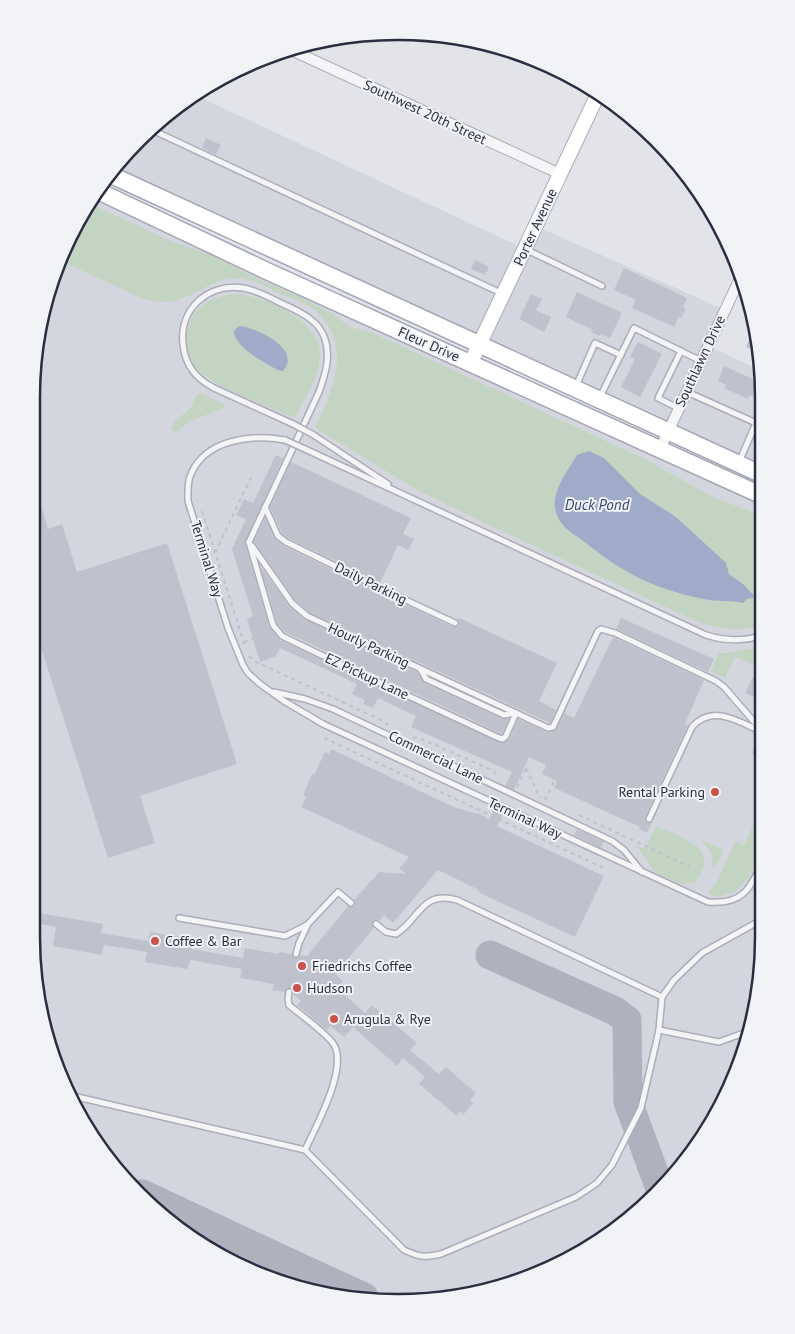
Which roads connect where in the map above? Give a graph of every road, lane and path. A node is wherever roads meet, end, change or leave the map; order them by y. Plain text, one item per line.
1 (299, 54) edge
2 (595, 100) edge
3 (158, 133) edge
4 (560, 174) junction
5 (117, 177) edge
6 (104, 194) edge
7 (525, 249) junction
8 (737, 285) edge
9 (602, 286) dead end
10 (503, 295) junction
11 (480, 344) junction
12 (680, 351) junction
13 (621, 355) junction
14 (700, 361) junction
15 (471, 362) junction
16 (574, 388) junction
17 (686, 391) junction
18 (599, 400) junction
19 (678, 408) junction
20 (755, 423) edge
21 (755, 425) edge
22 (668, 431) junction
23 (660, 450) junction
24 (738, 464) junction
25 (755, 471) edge
26 (253, 473) dead end
27 (400, 492) junction
28 (755, 492) edge
29 (265, 507) junction
30 (202, 510) dead end
31 (249, 542) junction
32 (216, 554) junction
33 (455, 623) dead end
34 (755, 638) edge
35 (253, 639) dead end
36 (244, 642) junction
37 (270, 692) junction
38 (516, 713) junction
39 (755, 723) edge
40 (755, 728) edge
41 (395, 729) dead end
42 (324, 738) dead end
43 (409, 738) dead end
44 (550, 764) dead end
45 (497, 778) dead end
46 (510, 784) dead end
47 (540, 798) dead end
48 (546, 800) dead end
49 (579, 816) dead end
50 (649, 819) dead end
51 (690, 867) dead end
52 (604, 868) dead end
53 (642, 873) junction
54 (755, 876) edge
55 (351, 903) dead end
56 (179, 918) dead end
57 (755, 923) edge
58 (376, 924) dead end
59 (307, 926) junction
60 (296, 954) dead end
61 (289, 992) dead end
62 (662, 997) junction
63 (658, 1030) junction
64 (742, 1034) edge
65 (78, 1097) edge
66 (305, 1150) junction

1 - 4 street, Southwest 20th Street
2 - 4 street, Porter Avenue
3 - 10 lane
4 - 7 street, Porter Avenue
5 - 11 main road, Fleur Drive
6 - 15 main road, Fleur Drive
7 - 9 lane
7 - 10 street, Porter Avenue
8 - 14 street, Southlawn Drive
10 - 11 street, Porter Avenue
11 - 15 street, Porter Avenue
11 - 16 main road, Fleur Drive
12 - 13 lane
12 - 14 lane
12 - 19 lane
13 - 16 lane
13 - 18 lane
14 - 17 street, Southlawn Drive
15 - 23 main road, Fleur Drive
16 - 18 main road, Fleur Drive
17 - 19 street, Southlawn Drive
17 - 20 lane
18 - 22 main road, Fleur Drive
19 - 22 street, Southlawn Drive
21 - 24 lane
22 - 23 street, Southlawn Drive
22 - 24 main road, Fleur Drive
23 - 28 main road, Fleur Drive
24 - 25 main road, Fleur Drive
26 - 32 path
27 - 29 lane, bridge
27 - 34 lane, Terminal Way
27 - 37 lane, Terminal Way, bridge
29 - 31 lane
29 - 33 lane, Daily Parking
30 - 32 path
31 - 38 lane, Hourly Parking
31 - 38 lane, EZ Pickup Lane
32 - 36 path
35 - 36 path
36 - 41 path
37 - 53 lane, Terminal Way
37 - 53 lane, Commercial Lane
38 - 39 lane
40 - 50 lane
42 - 52 path
43 - 45 path
44 - 48 path
46 - 47 path
49 - 51 path
53 - 54 lane, Terminal Way
55 - 59 lane
56 - 59 lane
57 - 62 lane
58 - 62 lane
59 - 60 lane
61 - 66 lane
62 - 63 lane
63 - 64 lane
63 - 66 lane
65 - 66 lane

